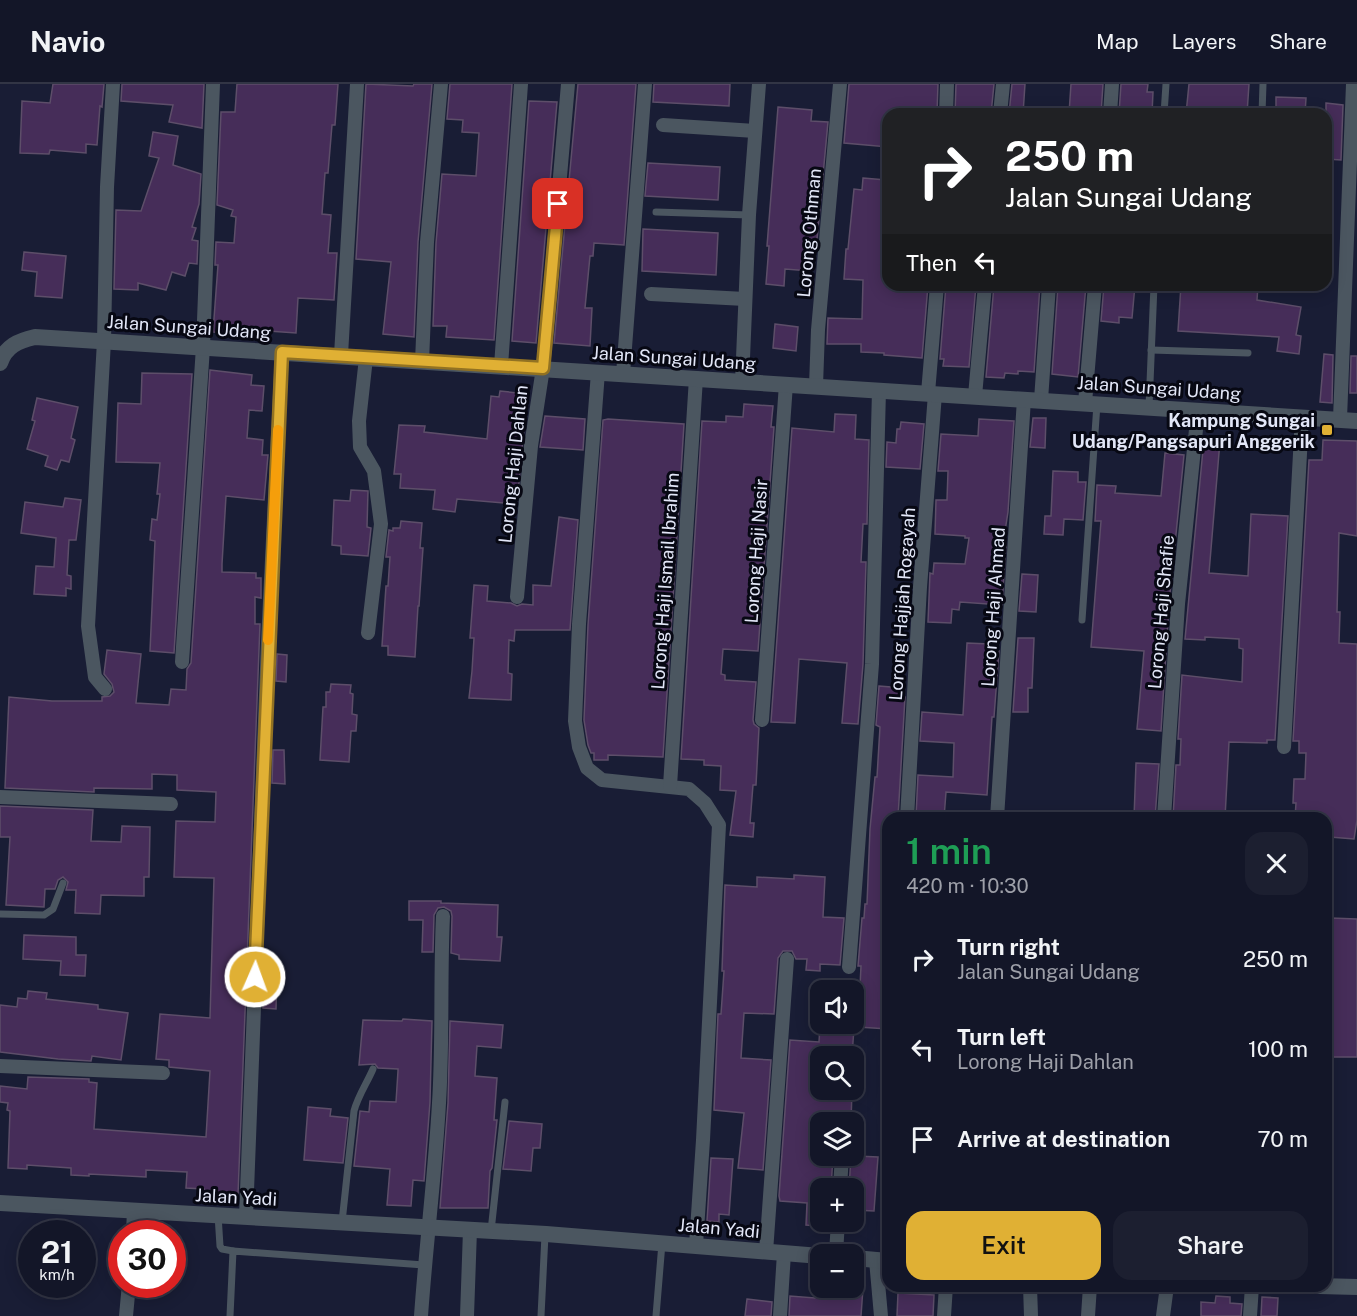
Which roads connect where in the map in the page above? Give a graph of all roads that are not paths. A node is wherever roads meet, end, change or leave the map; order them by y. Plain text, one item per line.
1 (113, 84) edge
2 (213, 84) edge
3 (357, 84) edge
4 (441, 84) edge
5 (521, 84) edge
6 (568, 84) edge
7 (645, 84) edge
8 (759, 84) edge
9 (840, 84) edge
10 (947, 84) edge
11 (1003, 84) edge
12 (1112, 84) edge
13 (1166, 84) edge
14 (1263, 84) edge
15 (1353, 84) edge
16 (946, 108) edge
17 (1001, 108) edge
18 (1110, 108) edge
19 (1164, 108) edge
20 (1262, 108) edge
21 (663, 125) dead end
22 (755, 131) junction
23 (656, 212) dead end
24 (749, 215) junction
25 (937, 291) edge
26 (984, 291) edge
27 (1049, 291) edge
28 (1095, 291) edge
29 (1154, 291) edge
30 (651, 294) dead end
31 (745, 299) junction
32 (104, 341) junction
33 (4, 345) edge
34 (203, 347) junction
35 (1151, 350) junction
36 (282, 352) junction
37 (1248, 353) dead end
38 (341, 355) junction
39 (366, 357) junction
40 (422, 362) junction
41 (0, 363) edge
42 (501, 366) junction
43 (543, 368) junction
44 (598, 372) junction
45 (623, 374) junction
46 (696, 378) junction
47 (742, 382) junction
48 (786, 384) junction
49 (816, 386) junction
50 (879, 390) junction
51 (932, 393) junction
52 (975, 396) junction
53 (1024, 399) junction
54 (1041, 400) junction
55 (1091, 403) junction
56 (1149, 407) junction
57 (1198, 410) junction
58 (1302, 417) junction
59 (1340, 420) junction
60 (1357, 421) edge
61 (517, 597) dead end
62 (1082, 620) dead end
63 (368, 633) dead end
64 (182, 662) dead end
65 (105, 689) dead end
66 (762, 720) dead end
67 (1284, 747) dead end
68 (670, 786) junction
69 (0, 797) edge
70 (171, 804) dead end
71 (907, 812) edge
72 (997, 812) edge
73 (1164, 812) edge
74 (63, 883) dead end
75 (0, 914) edge
76 (443, 916) dead end
77 (787, 959) dead end
78 (849, 967) dead end
79 (0, 1066) edge
80 (373, 1069) dead end
81 (163, 1073) dead end
82 (505, 1102) dead end
83 (0, 1203) edge
84 (134, 1210) junction
85 (218, 1215) junction
86 (246, 1217) junction
87 (134, 1220) edge
88 (342, 1222) junction
89 (427, 1227) junction
90 (470, 1230) junction
91 (491, 1231) junction
92 (546, 1234) junction
93 (662, 1243) junction
94 (696, 1245) junction
95 (233, 1251) junction
96 (766, 1252) junction
97 (784, 1253) junction
98 (810, 1255) edge
99 (864, 1259) edge
100 (882, 1260) edge
101 (424, 1265) junction
102 (1332, 1286) edge
103 (1357, 1287) edge
104 (946, 1292) edge
105 (1030, 1292) edge
106 (1090, 1292) edge
107 (1166, 1292) edge
108 (1252, 1292) edge
109 (128, 1298) edge
110 (126, 1316) edge
111 (230, 1316) edge
112 (421, 1316) edge
113 (467, 1316) edge
114 (541, 1316) edge
115 (656, 1316) edge
116 (780, 1316) edge
117 (880, 1316) edge
118 (944, 1316) edge
119 (1031, 1316) edge
120 (1088, 1316) edge
121 (1163, 1316) edge
122 (1250, 1316) edge

1 - 32 street
2 - 34 street
3 - 38 street
4 - 40 street
5 - 42 street
6 - 43 street, Lorong Haji Dahlan
7 - 45 street
8 - 22 street
9 - 49 street, Lorong Othman
10 - 16 street
11 - 17 street
12 - 18 street
13 - 19 lane
14 - 20 lane
15 - 59 street
21 - 22 street
22 - 24 street
23 - 24 lane
24 - 31 street
25 - 51 street, Lorong Hajjah Rogayah
26 - 52 street
27 - 54 street
28 - 55 street
29 - 35 lane
30 - 31 street
31 - 47 street
32 - 33 street, Jalan Sungai Udang
32 - 34 street, Jalan Sungai Udang
32 - 65 street
33 - 41 street, Jalan Sungai Udang
34 - 36 street, Jalan Sungai Udang
34 - 64 street
35 - 37 lane
35 - 56 lane
36 - 38 street, Jalan Sungai Udang
36 - 86 street
38 - 39 street, Jalan Sungai Udang
39 - 40 street, Jalan Sungai Udang
39 - 63 street
40 - 42 street, Jalan Sungai Udang
42 - 43 street, Jalan Sungai Udang
43 - 44 street, Jalan Sungai Udang
43 - 61 street, Lorong Haji Dahlan
44 - 45 street, Jalan Sungai Udang
44 - 68 street
45 - 46 street, Jalan Sungai Udang
46 - 47 street, Jalan Sungai Udang
46 - 68 street, Lorong Haji Ismail Ibrahim
47 - 48 street, Jalan Sungai Udang
48 - 49 street, Jalan Sungai Udang
48 - 66 street, Lorong Haji Nasir
49 - 50 street, Jalan Sungai Udang
50 - 51 street, Jalan Sungai Udang
50 - 78 street
51 - 52 street, Jalan Sungai Udang
51 - 71 street, Lorong Hajjah Rogayah
52 - 53 street, Jalan Sungai Udang
53 - 54 street, Jalan Sungai Udang
53 - 72 street, Lorong Haji Ahmad
54 - 55 street, Jalan Sungai Udang
55 - 56 street, Jalan Sungai Udang
55 - 62 lane
56 - 57 street, Jalan Sungai Udang
57 - 58 street, Jalan Sungai Udang
57 - 73 street, Lorong Haji Shafie
58 - 59 street, Jalan Sungai Udang
58 - 67 street
59 - 60 street, Jalan Sungai Udang
68 - 94 street
69 - 70 street
74 - 75 lane
76 - 89 street
77 - 96 street
79 - 81 street
80 - 88 lane
82 - 91 lane
83 - 84 street, Jalan Yadi
84 - 85 street, Jalan Yadi
84 - 87 street
85 - 86 street, Jalan Yadi
85 - 95 lane
86 - 88 street, Jalan Yadi
88 - 89 street, Jalan Yadi
89 - 90 street, Jalan Yadi
89 - 101 street
90 - 91 street, Jalan Yadi
90 - 113 street
91 - 92 street, Jalan Yadi
92 - 93 street, Jalan Yadi
92 - 114 lane
93 - 94 street, Jalan Yadi
93 - 115 lane
94 - 96 street, Jalan Yadi
95 - 101 lane
95 - 111 lane
96 - 97 street, Jalan Yadi
97 - 98 street, Jalan Yadi
97 - 116 street
99 - 100 street
100 - 117 street
101 - 112 street
102 - 103 street
104 - 118 street
105 - 119 street
106 - 120 street
107 - 121 street
108 - 122 street
109 - 110 street

